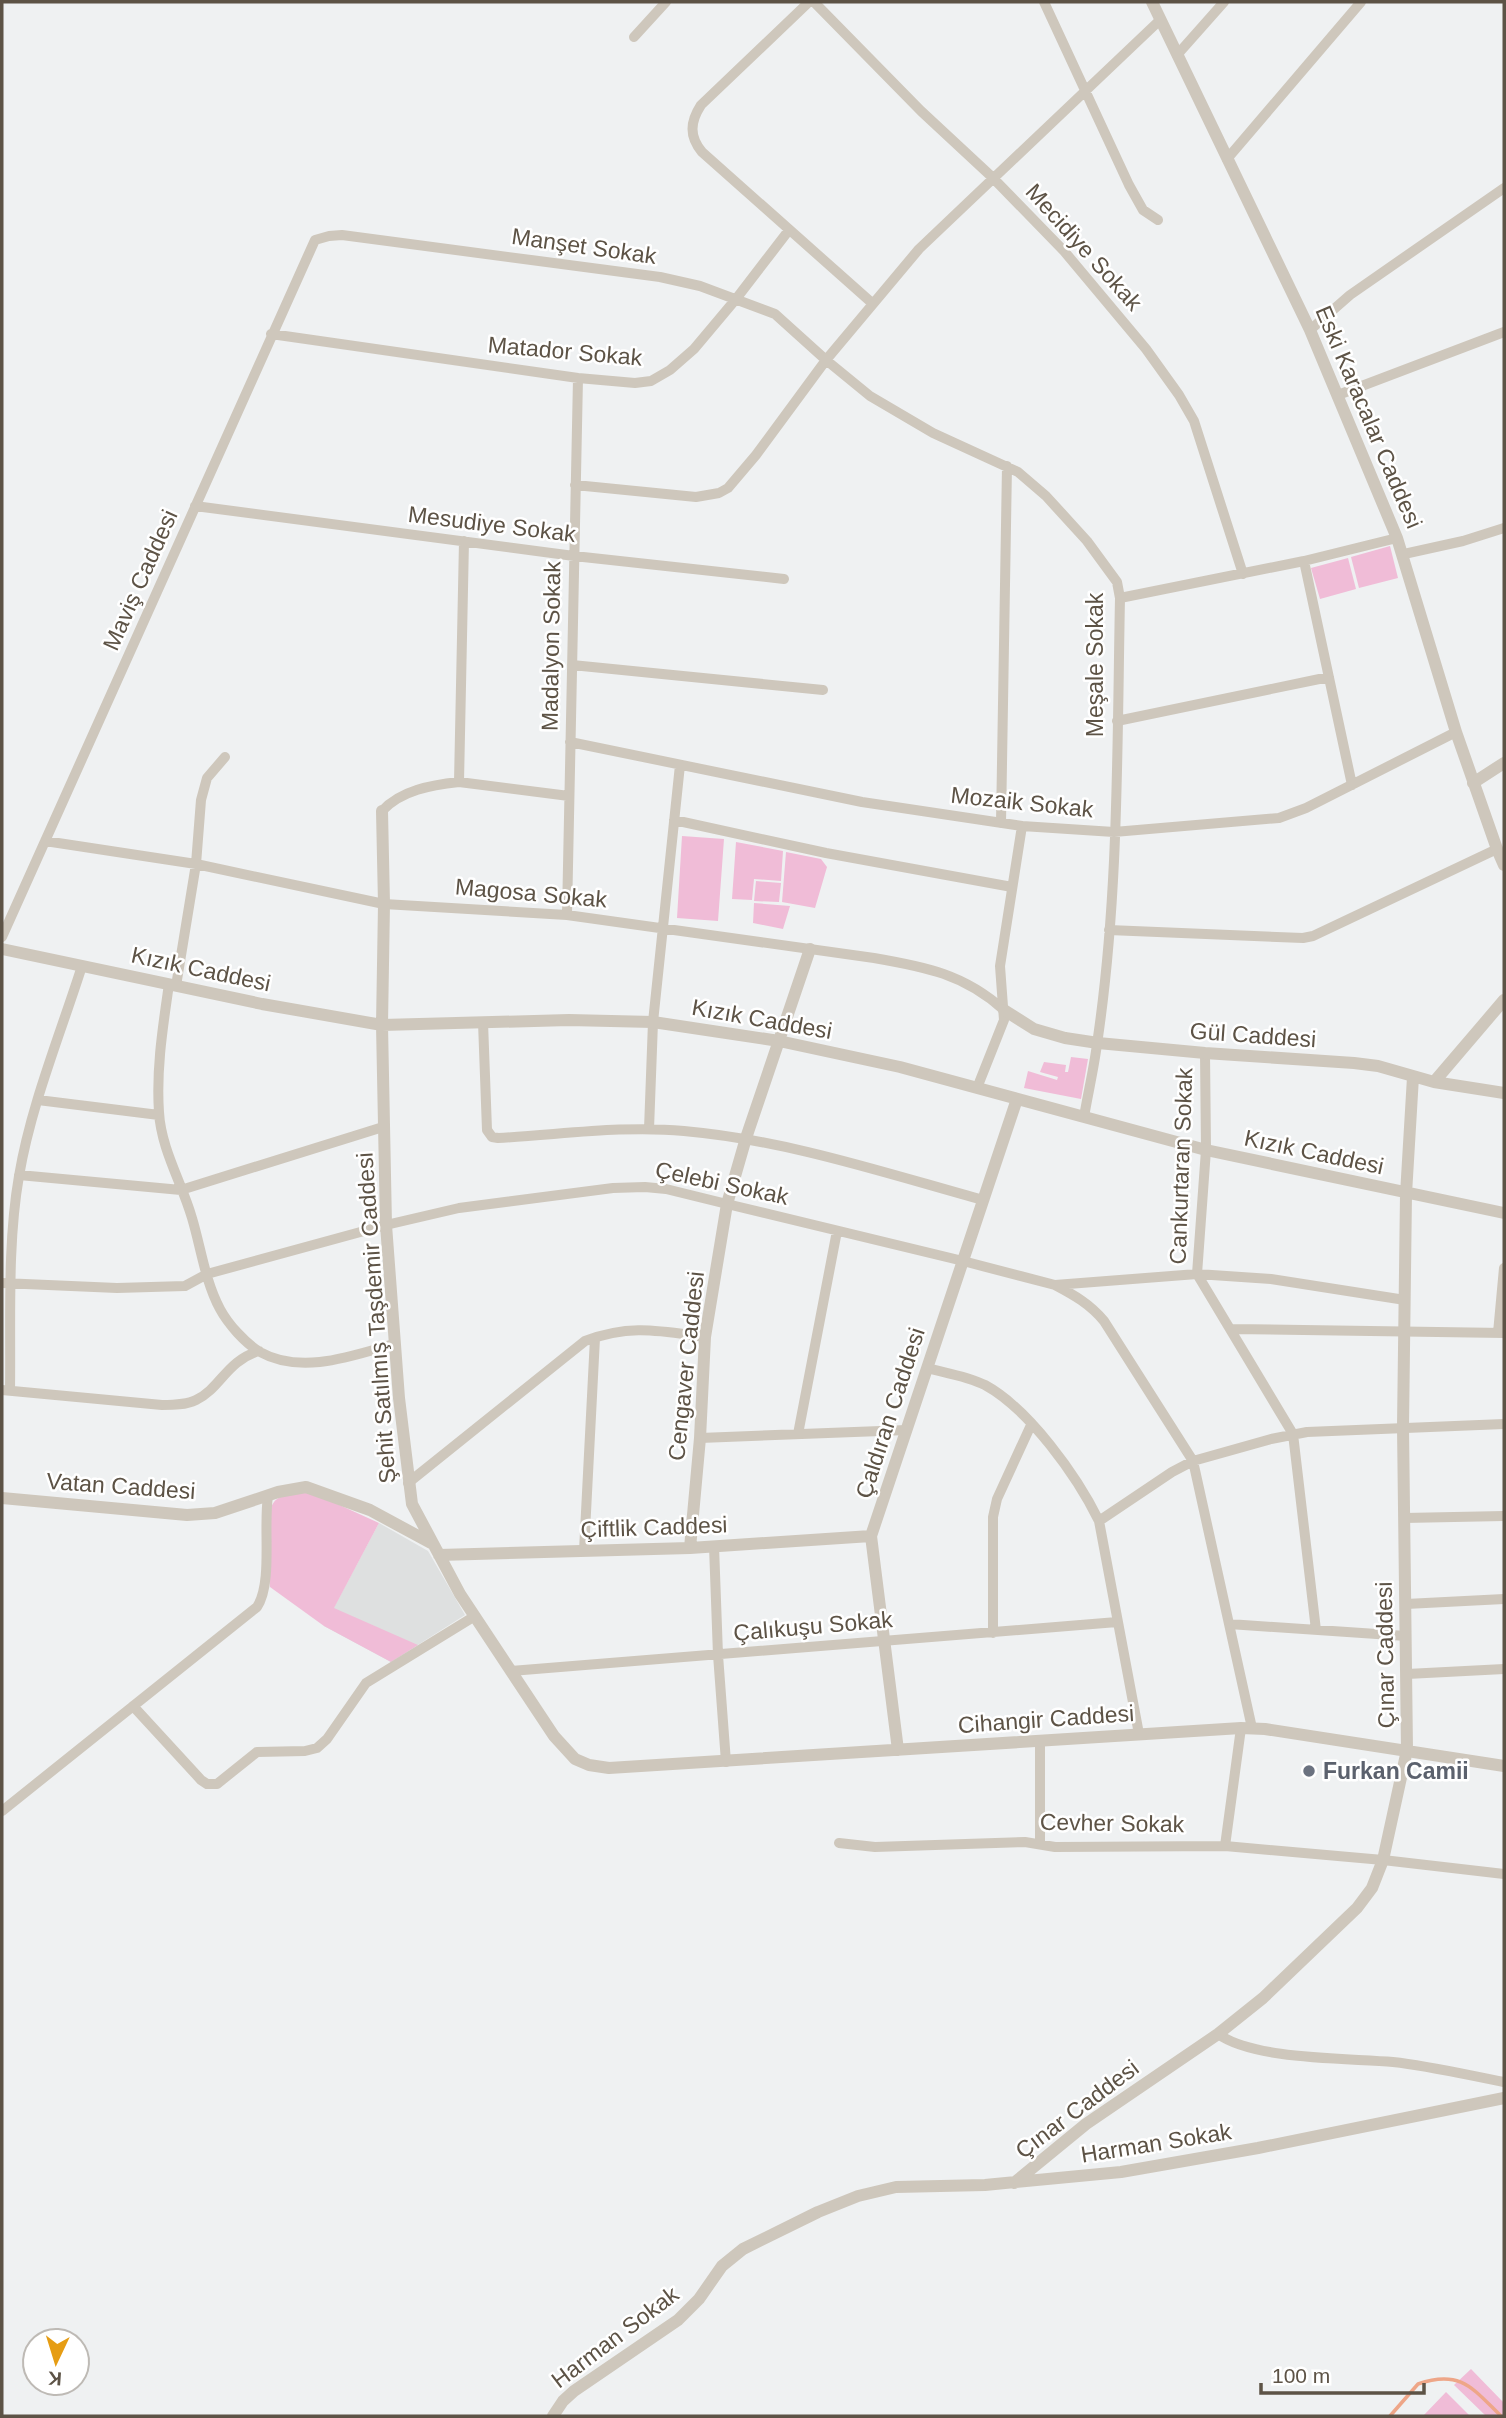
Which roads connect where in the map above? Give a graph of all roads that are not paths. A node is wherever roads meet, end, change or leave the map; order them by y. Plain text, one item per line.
1 (666, 2) edge
2 (812, 2) edge
3 (1044, 2) edge
4 (1152, 2) edge
5 (1224, 2) edge
6 (1361, 2) edge
7 (1160, 20) junction
8 (634, 37) dead end
9 (1177, 55) junction
10 (1086, 89) junction
11 (1227, 159) junction
12 (992, 177) junction
13 (1504, 188) edge
14 (1157, 220) dead end
15 (789, 230) junction
16 (315, 240) joint
17 (736, 299) junction
18 (872, 303) junction
19 (1310, 330) junction
20 (1504, 332) edge
21 (271, 334) junction
22 (826, 360) junction
23 (578, 378) junction
24 (1338, 395) junction
25 (1007, 466) junction
26 (575, 485) junction
27 (195, 506) junction
28 (1504, 528) edge
29 (1397, 538) junction
30 (464, 541) junction
31 (1404, 554) junction
32 (574, 556) junction
33 (1304, 561) junction
34 (1242, 574) junction
35 (784, 579) dead end
36 (1120, 598) junction
37 (572, 665) junction
38 (1329, 677) junction
39 (823, 690) dead end
40 (1117, 721) junction
41 (1456, 732) junction
42 (570, 742) junction
43 (225, 757) dead end
44 (1504, 763) edge
45 (680, 765) junction
46 (459, 782) junction
47 (1473, 783) junction
48 (1352, 785) junction
49 (569, 796) junction
50 (382, 811) joint
51 (674, 821) junction
52 (1001, 823) junction
53 (1022, 826) junction
54 (1114, 832) junction
55 (46, 841) junction
56 (1497, 849) junction
57 (196, 864) junction
58 (1504, 865) edge
59 (1012, 887) junction
60 (384, 904) junction
61 (567, 915) junction
62 (664, 927) junction
63 (1109, 930) junction
64 (2, 937) edge
65 (2, 949) edge
66 (810, 949) junction
67 (82, 966) junction
68 (172, 985) junction
69 (1504, 1000) edge
70 (1004, 1010) junction
71 (653, 1022) junction
72 (483, 1023) junction
73 (382, 1025) junction
74 (779, 1041) junction
75 (1098, 1043) junction
76 (1205, 1054) junction
77 (1413, 1077) junction
78 (1434, 1082) junction
79 (977, 1088) junction
80 (1504, 1093) edge
81 (1017, 1099) junction
82 (38, 1100) junction
83 (159, 1115) junction
84 (1084, 1117) junction
85 (383, 1127) junction
86 (649, 1129) junction
87 (746, 1138) junction
88 (1206, 1150) junction
89 (19, 1175) junction
90 (181, 1189) junction
91 (1406, 1194) junction
92 (984, 1200) junction
93 (727, 1204) junction
94 (1504, 1213) edge
95 (386, 1225) junction
96 (837, 1231) junction
97 (963, 1261) junction
98 (1504, 1268) edge
99 (207, 1274) junction
100 (1197, 1274) junction
101 (7, 1283) edge
102 (1055, 1286) junction
103 (1405, 1300) junction
104 (1230, 1329) junction
105 (1405, 1330) junction
106 (1501, 1333) edge
107 (705, 1337) junction
108 (595, 1338) junction
109 (394, 1344) junction
110 (259, 1351) junction
111 (927, 1368) junction
112 (6, 1390) edge
113 (1504, 1424) edge
114 (1031, 1425) junction
115 (1403, 1427) junction
116 (907, 1430) junction
117 (798, 1434) junction
118 (1293, 1434) junction
119 (700, 1438) junction
120 (1193, 1461) junction
121 (408, 1483) junction
122 (268, 1496) junction
123 (2, 1498) edge
124 (1504, 1516) edge
125 (1404, 1518) junction
126 (1099, 1521) junction
127 (871, 1536) junction
128 (431, 1543) junction
129 (714, 1546) junction
130 (690, 1548) junction
131 (584, 1551) junction
132 (439, 1555) junction
133 (1504, 1599) edge
134 (1406, 1604) junction
135 (475, 1616) junction
136 (1117, 1622) junction
137 (1229, 1624) junction
138 (1316, 1630) junction
139 (993, 1633) junction
140 (1406, 1636) junction
141 (884, 1642) junction
142 (718, 1655) junction
143 (1504, 1669) edge
144 (511, 1671) junction
145 (1407, 1674) junction
146 (133, 1706) junction
147 (1246, 1728) junction
148 (1139, 1734) junction
149 (1040, 1741) junction
150 (898, 1750) junction
151 (1408, 1750) junction
152 (726, 1762) junction
153 (589, 1765) joint
154 (1504, 1766) edge
155 (2, 1811) edge
156 (839, 1843) dead end
157 (1040, 1844) junction
158 (1225, 1846) junction
159 (1383, 1860) junction
160 (1504, 1874) edge
161 (1218, 2034) junction
162 (1504, 2082) edge
163 (1504, 2098) edge
164 (1014, 2183) junction
165 (553, 2416) edge

1 - 8 street
2 - 12 street, Mecidiye Sokak
2 - 15 street
3 - 10 street
4 - 7 street, Eski Karacalar Caddesi
5 - 9 street
6 - 11 street
7 - 9 street, Eski Karacalar Caddesi
7 - 10 street
9 - 11 street, Eski Karacalar Caddesi
10 - 12 street
10 - 14 street
11 - 19 street, Eski Karacalar Caddesi
12 - 18 street
12 - 34 street, Mecidiye Sokak
13 - 19 street
15 - 17 street, Matador Sokak
15 - 18 street
16 - 17 street, Manşet Sokak
16 - 21 street, Maviş Caddesi
17 - 22 street, Manşet Sokak
17 - 23 street, Matador Sokak
18 - 22 street
19 - 24 street, Eski Karacalar Caddesi
20 - 24 street
21 - 23 street, Matador Sokak
21 - 27 street, Maviş Caddesi
22 - 25 street, Meşale Sokak
22 - 26 street
23 - 26 street, Madalyon Sokak
24 - 29 street, Eski Karacalar Caddesi
25 - 36 street, Meşale Sokak
25 - 52 street
26 - 32 street, Madalyon Sokak
27 - 30 street, Mesudiye Sokak
27 - 55 street, Maviş Caddesi
28 - 31 street
29 - 31 street, Eski Karacalar Caddesi
29 - 33 street
30 - 32 street, Mesudiye Sokak
30 - 46 street
31 - 41 street, Eski Karacalar Caddesi
32 - 35 street, Mesudiye Sokak
32 - 37 street, Madalyon Sokak
33 - 34 street
33 - 38 street
34 - 36 street
36 - 40 street, Meşale Sokak
37 - 39 street
37 - 42 street, Madalyon Sokak
38 - 40 street
38 - 48 street
40 - 54 street, Meşale Sokak
41 - 47 street, Eski Karacalar Caddesi
41 - 48 street, Mozaik Sokak
42 - 45 street, Mozaik Sokak
42 - 49 street, Madalyon Sokak
43 - 57 street
44 - 47 street
45 - 51 street
45 - 52 street, Mozaik Sokak
46 - 49 street
46 - 50 street
47 - 56 street, Eski Karacalar Caddesi
48 - 54 street, Mozaik Sokak
49 - 61 street, Madalyon Sokak
50 - 60 street, Şehit Satılmış Taşdemir Caddesi
51 - 59 street
51 - 62 street
52 - 53 street, Mozaik Sokak
53 - 54 street, Mozaik Sokak
53 - 59 street
54 - 63 street, Meşale Sokak
55 - 57 street, Magosa Sokak
55 - 64 street, Maviş Caddesi
56 - 58 street, Eski Karacalar Caddesi
56 - 63 street
57 - 60 street, Magosa Sokak
57 - 68 street
59 - 70 street
60 - 61 street, Magosa Sokak
60 - 73 street, Şehit Satılmış Taşdemir Caddesi
61 - 62 street, Magosa Sokak
62 - 66 street, Magosa Sokak
62 - 71 street
63 - 75 street, Meşale Sokak
65 - 67 street, Kızık Caddesi
66 - 70 street, Magosa Sokak
66 - 74 street, Cengaver Caddesi
67 - 68 street, Kızık Caddesi
67 - 82 street
68 - 73 street, Kızık Caddesi
68 - 83 street
69 - 78 street
70 - 75 street, Gül Caddesi
70 - 79 street
71 - 72 street, Kızık Caddesi
71 - 74 street, Kızık Caddesi
71 - 86 street
72 - 73 street, Kızık Caddesi
72 - 86 street
73 - 85 street, Şehit Satılmış Taşdemir Caddesi
74 - 79 street, Kızık Caddesi
74 - 87 street, Cengaver Caddesi
75 - 76 street, Gül Caddesi
75 - 84 street, Meşale Sokak
76 - 77 street, Gül Caddesi
76 - 88 street, Cankurtaran Sokak
77 - 78 street, Gül Caddesi
77 - 91 street, Çınar Caddesi
78 - 80 street, Gül Caddesi
79 - 81 street, Kızık Caddesi
81 - 84 street, Kızık Caddesi
81 - 92 street, Çaldıran Caddesi
82 - 83 street
82 - 89 street
83 - 90 street
84 - 88 street, Kızık Caddesi
85 - 90 street
85 - 95 street, Şehit Satılmış Taşdemir Caddesi
86 - 87 street
87 - 92 street
87 - 93 street, Cengaver Caddesi
88 - 91 street, Kızık Caddesi
88 - 100 street, Cankurtaran Sokak
89 - 90 street
89 - 101 street
90 - 99 street
91 - 94 street, Kızık Caddesi
91 - 103 street, Çınar Caddesi
92 - 97 street, Çaldıran Caddesi
93 - 95 street, Çelebi Sokak
93 - 96 street, Çelebi Sokak
93 - 107 street, Cengaver Caddesi
95 - 99 street, Çelebi Sokak
95 - 109 street, Şehit Satılmış Taşdemir Caddesi
96 - 97 street, Çelebi Sokak
96 - 117 street
97 - 102 street, Çelebi Sokak
97 - 111 street, Çaldıran Caddesi
98 - 106 street
99 - 101 street, Çelebi Sokak
99 - 110 street
100 - 102 street
100 - 103 street
100 - 104 street, Cankurtaran Sokak
101 - 112 street
102 - 120 street
103 - 105 street, Çınar Caddesi
104 - 105 street
104 - 118 street, Cankurtaran Sokak
105 - 106 street
105 - 115 street, Çınar Caddesi
107 - 108 street
107 - 119 street, Cengaver Caddesi
108 - 121 street
108 - 131 street
109 - 110 street
109 - 121 street, Şehit Satılmış Taşdemir Caddesi
110 - 112 street
111 - 114 street
111 - 116 street, Çaldıran Caddesi
113 - 115 street
114 - 126 street
114 - 139 street
115 - 118 street
115 - 125 street, Çınar Caddesi
116 - 117 street
116 - 127 street, Çaldıran Caddesi
117 - 119 street
118 - 120 street
118 - 138 street, Cankurtaran Sokak
119 - 130 street, Cengaver Caddesi
120 - 126 street
120 - 137 street
121 - 128 street, Şehit Satılmış Taşdemir Caddesi
122 - 123 street, Vatan Caddesi
122 - 128 street, Vatan Caddesi
122 - 146 street
124 - 125 street
125 - 134 street, Çınar Caddesi
126 - 136 street
127 - 129 street, Çiftlik Caddesi
127 - 141 street, Çaldıran Caddesi
128 - 132 street, Şehit Satılmış Taşdemir Caddesi
129 - 130 street, Çiftlik Caddesi
129 - 142 street
130 - 131 street, Çiftlik Caddesi
131 - 132 street, Çiftlik Caddesi
132 - 135 street, Şehit Satılmış Taşdemir Caddesi
133 - 134 street
134 - 140 street, Çınar Caddesi
135 - 144 street, Şehit Satılmış Taşdemir Caddesi
135 - 146 street
136 - 139 street, Çalıkuşu Sokak
136 - 148 street
137 - 138 street
137 - 147 street
138 - 140 street
139 - 141 street, Çalıkuşu Sokak
140 - 145 street, Çınar Caddesi
141 - 142 street, Çalıkuşu Sokak
141 - 150 street, Çaldıran Caddesi
142 - 144 street, Çalıkuşu Sokak
142 - 152 street
143 - 145 street
144 - 153 street, Şehit Satılmış Taşdemir Caddesi
145 - 151 street, Çınar Caddesi
146 - 155 street
147 - 148 street, Cihangir Caddesi
147 - 151 street, Cihangir Caddesi
147 - 158 street
148 - 149 street, Cihangir Caddesi
149 - 150 street, Cihangir Caddesi
149 - 157 street
150 - 152 street, Cihangir Caddesi
151 - 154 street, Cihangir Caddesi
151 - 159 street, Çınar Caddesi
152 - 153 street, Cihangir Caddesi
156 - 157 street, Cevher Sokak
157 - 158 street, Cevher Sokak
158 - 159 street, Cevher Sokak
159 - 160 street, Cevher Sokak
159 - 161 street, Çınar Caddesi
161 - 162 street
161 - 164 street, Çınar Caddesi
163 - 164 street, Harman Sokak
164 - 165 street, Harman Sokak

